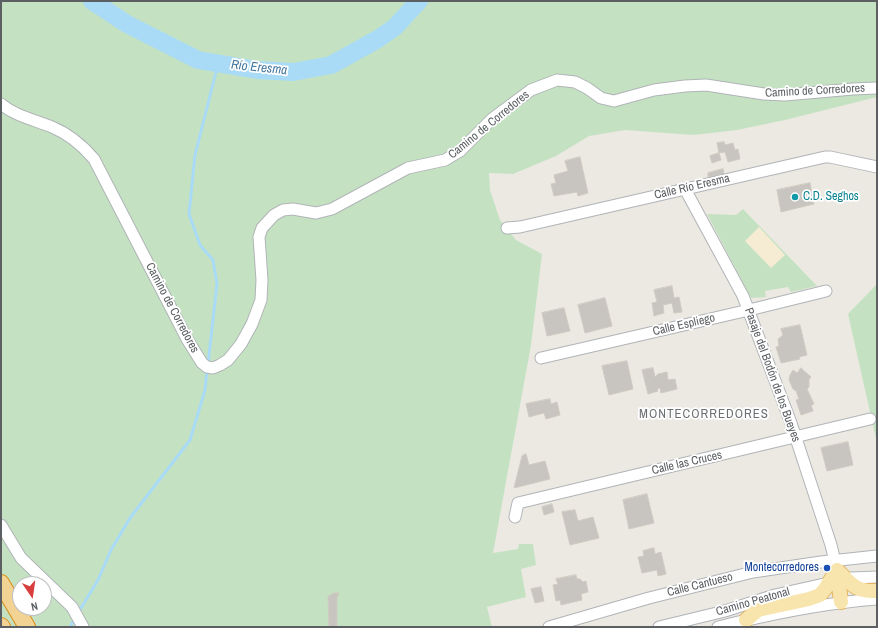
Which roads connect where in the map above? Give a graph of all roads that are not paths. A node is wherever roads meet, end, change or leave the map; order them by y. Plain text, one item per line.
1 (877, 88) edge
2 (1, 104) edge
3 (877, 167) edge
4 (685, 189) junction
5 (507, 228) dead end
6 (826, 291) dead end
7 (749, 310) junction
8 (541, 358) dead end
9 (870, 418) dead end
10 (796, 437) junction
11 (514, 517) dead end
12 (1, 526) edge
13 (877, 556) edge
14 (836, 565) junction
15 (877, 577) edge
16 (851, 578) dead end
17 (1, 583) edge
18 (824, 584) dead end
19 (877, 591) edge
20 (877, 599) edge
21 (841, 602) junction
22 (741, 623) edge
23 (27, 627) edge
24 (82, 627) edge
25 (549, 627) edge
26 (660, 627) edge
27 (718, 627) edge

1 - 2 street, Camino de Corredores
3 - 4 street, Calle Río Eresma
4 - 5 street, Calle Río Eresma
4 - 7 street, Pasaje del Bodón de los Bueyes
6 - 7 street, Calle Espliego
7 - 8 street, Calle Espliego
7 - 10 street, Pasaje del Bodón de los Bueyes
9 - 10 street, Calle las Cruces
10 - 11 street, Calle las Cruces
10 - 14 street, Pasaje del Bodón de los Bueyes
12 - 24 street
13 - 14 street, Calle Cantueso
14 - 19 main road
14 - 21 main road
14 - 22 main road
14 - 25 street, Calle Cantueso
15 - 16 street
17 - 23 highway
18 - 26 street, Camino Peatonal
20 - 21 street
21 - 22 street
22 - 27 street

